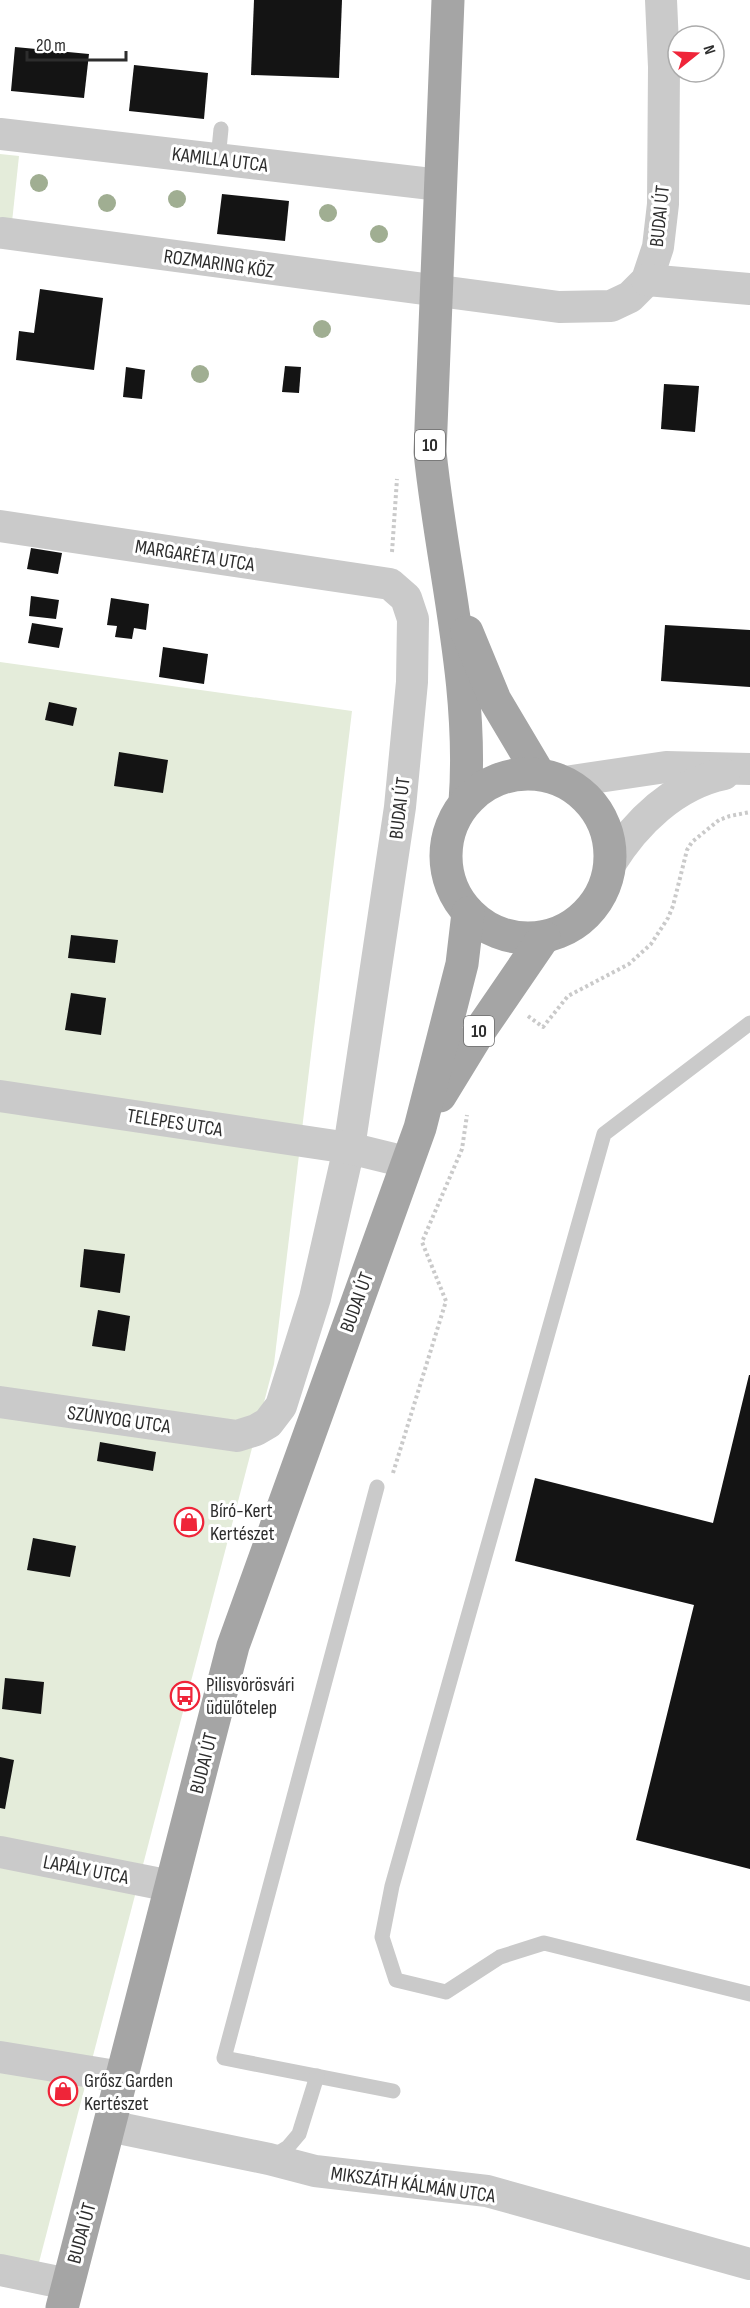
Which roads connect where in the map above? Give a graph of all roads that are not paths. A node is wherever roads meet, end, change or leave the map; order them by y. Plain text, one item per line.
1 (448, 0) edge
2 (661, 0) edge
3 (0, 134) edge
4 (440, 184) junction
5 (3, 233) dead end
6 (647, 280) junction
7 (750, 289) edge
8 (435, 291) junction
9 (0, 526) edge
10 (390, 584) joint
11 (452, 596) junction
12 (748, 769) edge
13 (552, 778) junction
14 (465, 802) junction
15 (610, 864) junction
16 (468, 913) junction
17 (544, 937) junction
18 (750, 1023) edge
19 (0, 1096) edge
20 (420, 1128) junction
21 (349, 1148) junction
22 (406, 1162) junction
23 (0, 1402) edge
24 (237, 1436) joint
25 (377, 1487) road end
26 (0, 1852) edge
27 (171, 1886) junction
28 (750, 1994) edge
29 (0, 2057) edge
30 (317, 2076) junction
31 (122, 2077) junction
32 (393, 2091) dead end
33 (109, 2126) junction
34 (269, 2158) junction
35 (750, 2264) edge
36 (0, 2271) edge
37 (65, 2296) edge

1 - 4 main road, 10
2 - 6 street, BUDAI ÚT
3 - 4 street, KAMILLA UTCA
4 - 8 main road, 10
5 - 8 street, ROZMARING KÖZ
6 - 7 street
6 - 8 street, BUDAI ÚT
8 - 11 main road, 10
9 - 10 street, MARGARÉTA UTCA
10 - 21 street, BUDAI ÚT
11 - 13 main road, 10
11 - 14 main road, 10
12 - 13 street
12 - 15 street
13 - 14 main road, 10
13 - 15 main road, 10
14 - 16 main road, 10
15 - 17 main road, 10
16 - 17 main road, 10
16 - 20 main road, 10
17 - 20 main road, 10
18 - 28 lane
19 - 21 street, TELEPES UTCA
20 - 22 main road, BUDAI ÚT / 10
21 - 22 street, TELEPES UTCA
21 - 24 street, BUDAI ÚT
22 - 27 main road, BUDAI ÚT / 10
23 - 24 street, SZÚNYOG UTCA
25 - 30 lane
26 - 27 street, LAPÁLY UTCA
27 - 31 main road, BUDAI ÚT / 10
29 - 31 street
30 - 32 lane
30 - 34 lane
31 - 33 main road, BUDAI ÚT / 10
33 - 34 street, MIKSZÁTH KÁLMÁN UTCA
33 - 37 main road, BUDAI ÚT / 10
34 - 35 street, MIKSZÁTH KÁLMÁN UTCA
36 - 37 street

